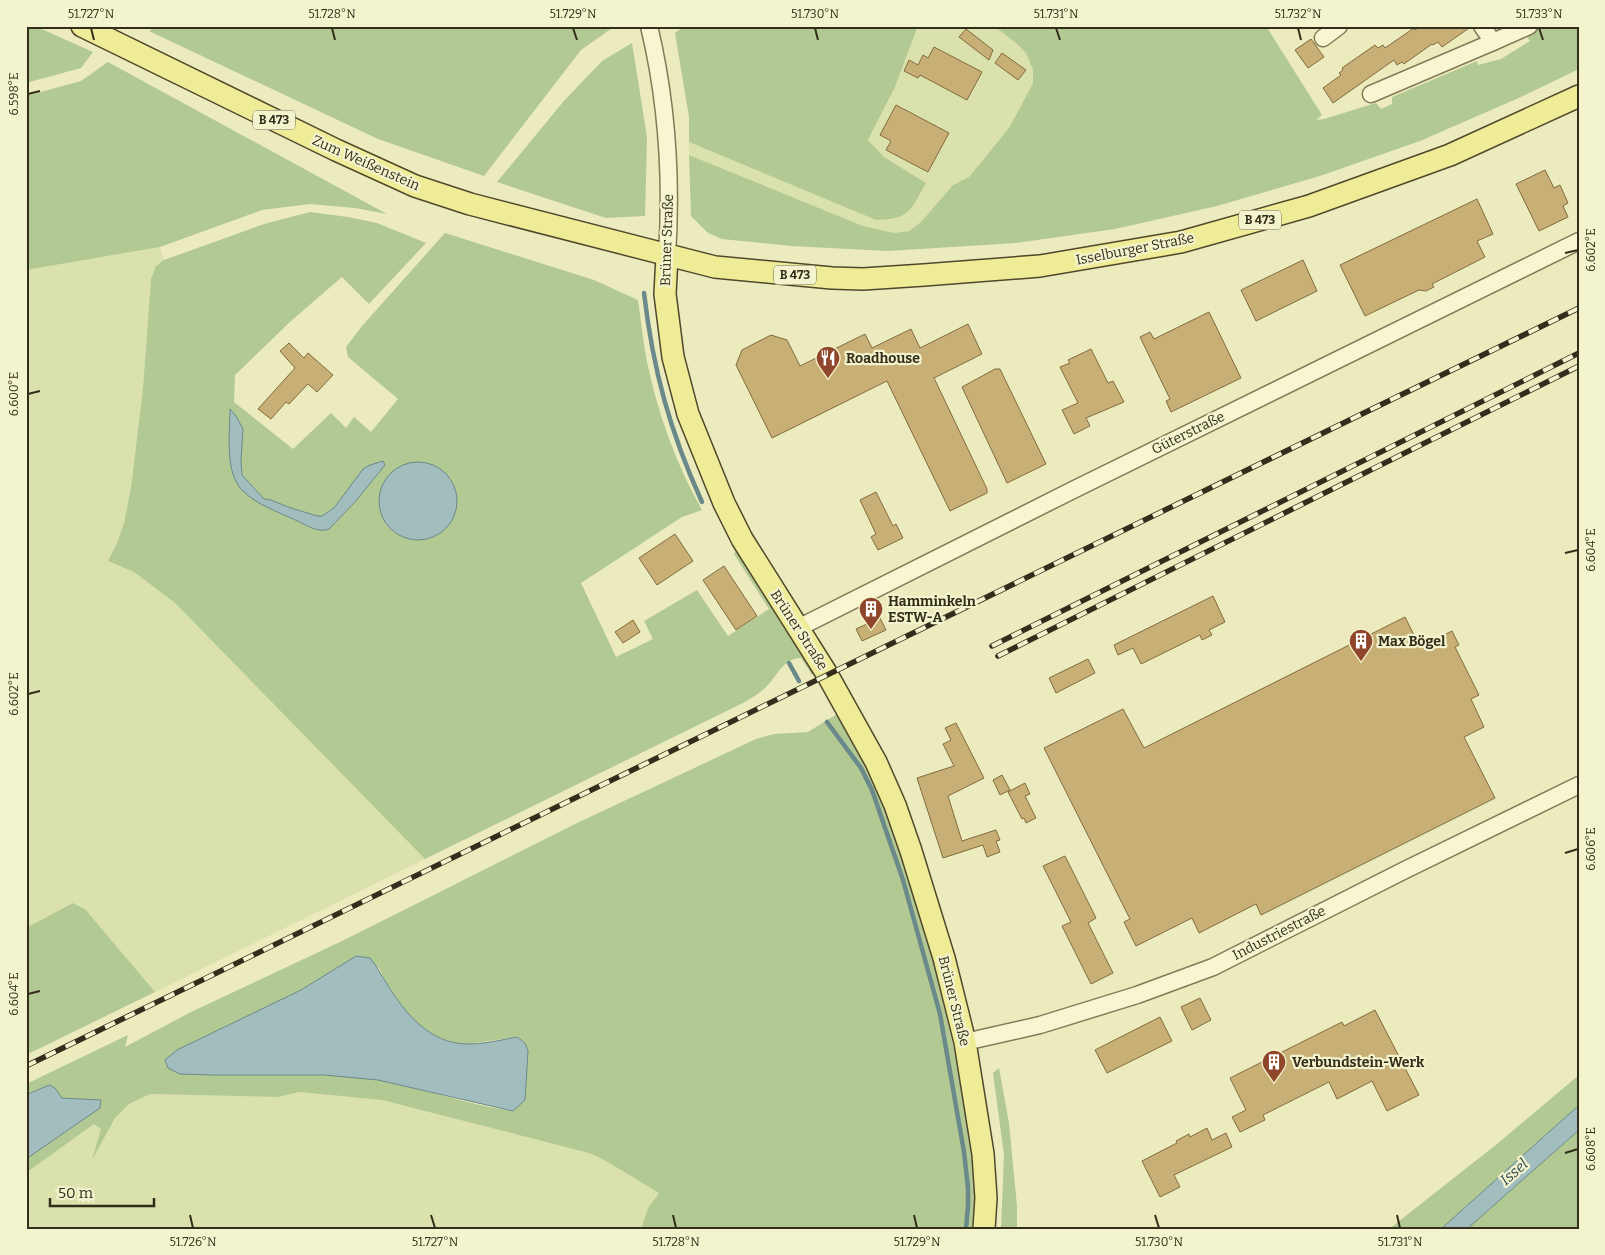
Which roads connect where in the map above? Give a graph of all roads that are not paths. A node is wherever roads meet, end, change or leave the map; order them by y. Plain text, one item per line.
1 (82, 26) edge
2 (1339, 26) edge
3 (1482, 26) edge
4 (1529, 26) edge
5 (653, 27) edge
6 (1323, 38) dead end
7 (1493, 42) junction
8 (1371, 94) dead end
9 (1579, 96) edge
10 (1579, 241) edge
11 (667, 256) junction
12 (798, 628) junction
13 (1579, 785) edge
14 (965, 1042) junction
15 (984, 1229) edge

1 - 11 main road, Zum Weißenstein / B 473
2 - 6 street
3 - 7 street
4 - 7 street
5 - 11 street, Brüner Straße
7 - 8 street
9 - 11 main road, Isselburger Straße / B 473
10 - 12 street, Güterstraße
11 - 12 main road, Brüner Straße
12 - 14 main road, Brüner Straße
13 - 14 street, Industriestraße
14 - 15 main road, Brüner Straße

